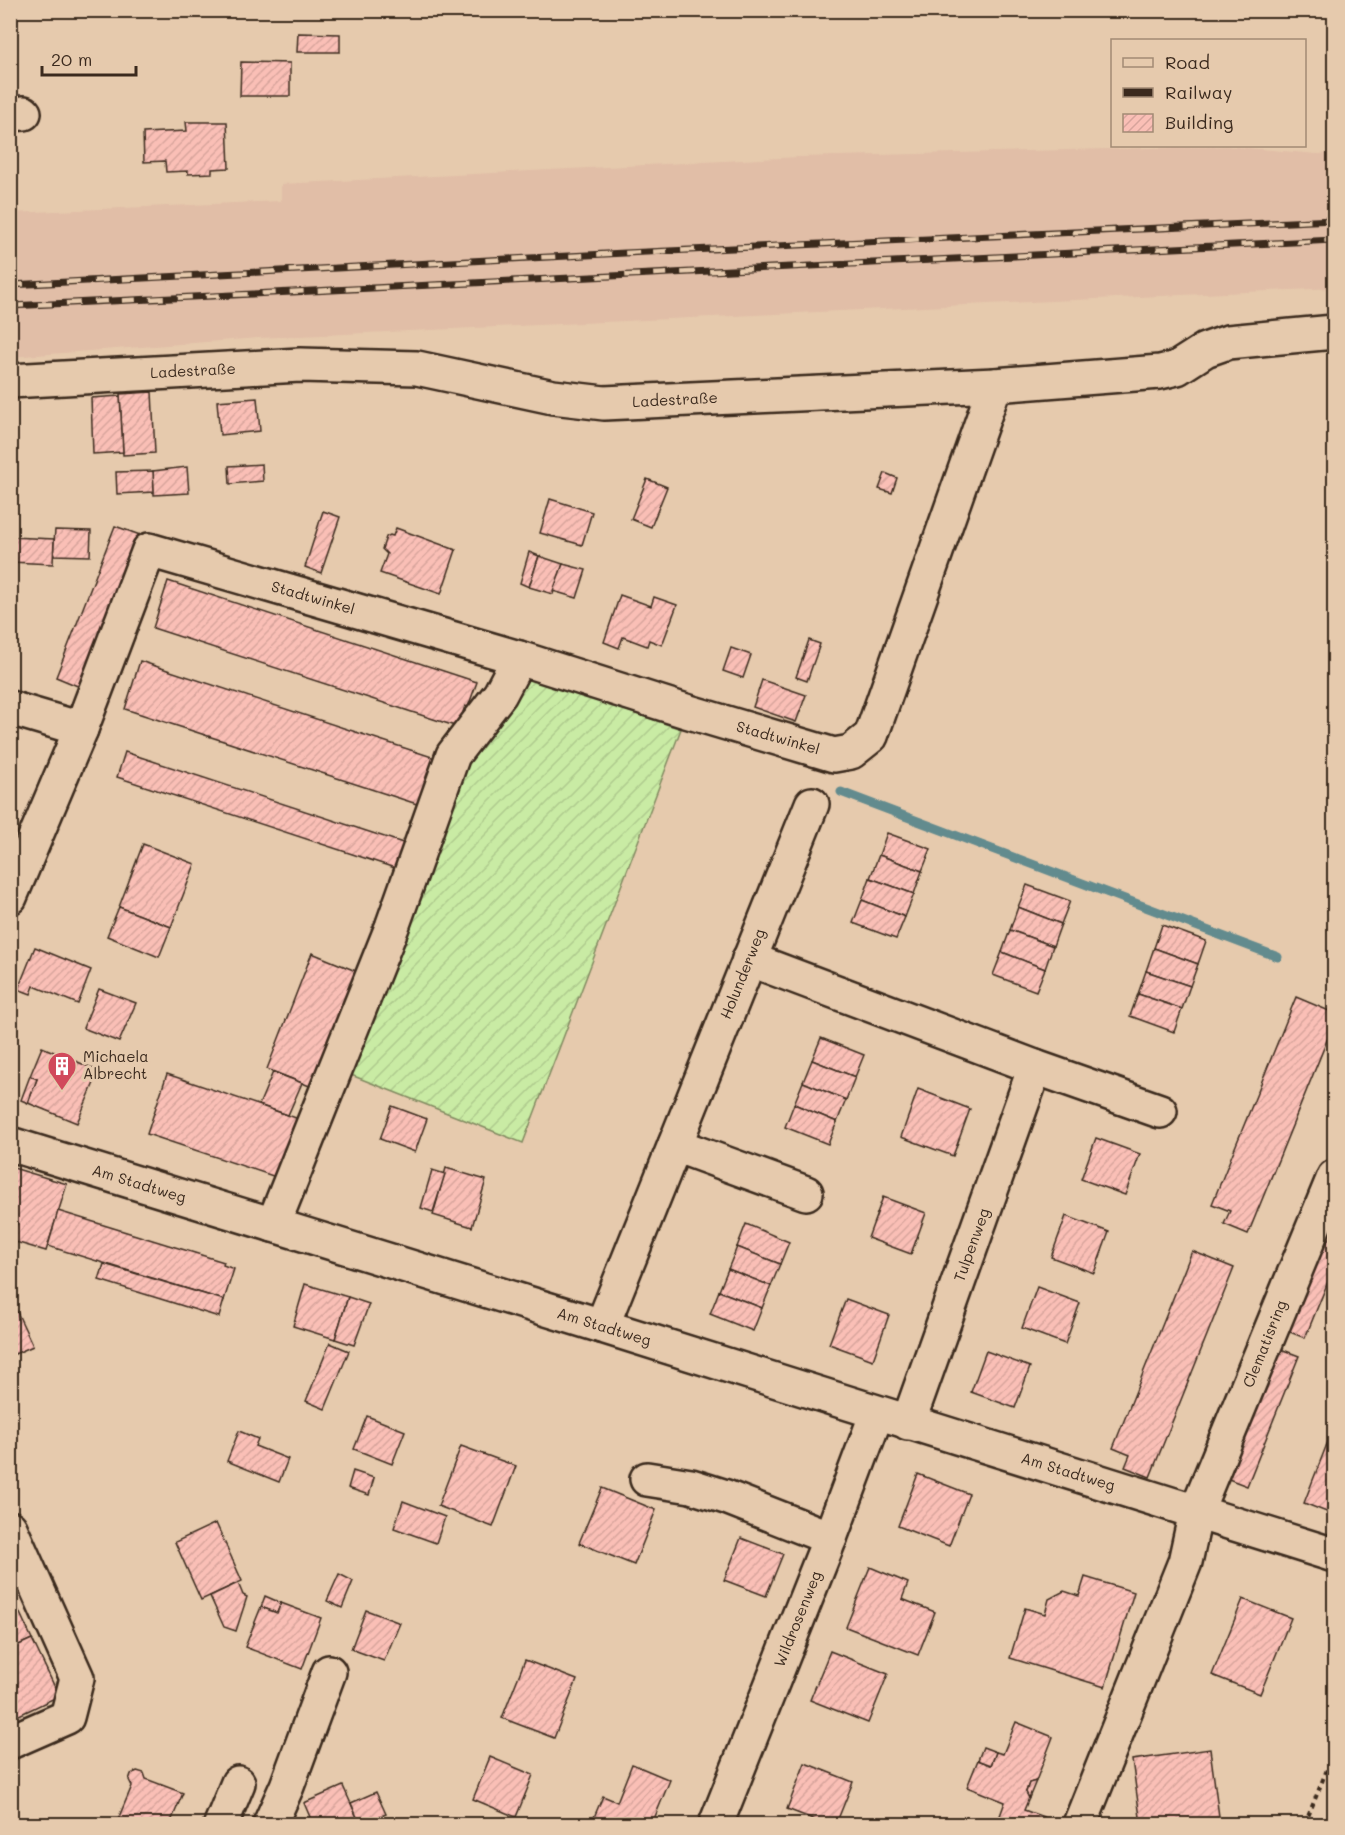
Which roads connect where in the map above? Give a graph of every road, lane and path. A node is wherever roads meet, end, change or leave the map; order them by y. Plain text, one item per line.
1 (1335, 332) edge
2 (10, 381) edge
3 (995, 385) junction
4 (519, 658) junction
5 (10, 708) edge
6 (81, 729) junction
7 (812, 804) dead end
8 (10, 897) edge
9 (749, 959) junction
10 (1035, 1067) junction
11 (1160, 1112) dead end
12 (10, 1144) edge
13 (675, 1145) junction
14 (1335, 1177) edge
15 (806, 1193) dead end
16 (273, 1226) junction
17 (602, 1326) junction
18 (877, 1413) junction
19 (908, 1423) junction
20 (647, 1479) dead end
21 (1196, 1512) junction
22 (10, 1528) edge
23 (830, 1538) junction
24 (1335, 1555) edge
25 (329, 1672) dead end
26 (10, 1742) edge
27 (1335, 1752) edge
28 (238, 1783) dead end
29 (221, 1824) edge
30 (270, 1824) edge
31 (716, 1824) edge
32 (1080, 1824) edge
33 (1305, 1824) edge

1 - 3 street, Ladestraße
2 - 3 street, Ladestraße
3 - 4 street, Stadtwinkel
4 - 6 street, Stadtwinkel
4 - 16 street
5 - 6 street
6 - 8 street, Stadtwinkel
7 - 9 street, Holunderweg
9 - 10 street
9 - 13 street, Holunderweg
10 - 11 street
10 - 19 street, Tulpenweg
12 - 16 street, Am Stadtweg
13 - 15 street
13 - 17 street, Holunderweg
14 - 21 street, Clematisring
16 - 17 street, Am Stadtweg
17 - 18 street, Am Stadtweg
18 - 19 street, Am Stadtweg
18 - 23 street, Wildrosenweg
19 - 21 street, Am Stadtweg
20 - 23 street
21 - 24 street, Am Stadtweg
21 - 32 street
22 - 26 street
23 - 31 street, Wildrosenweg
25 - 30 street
27 - 33 path
28 - 29 street

